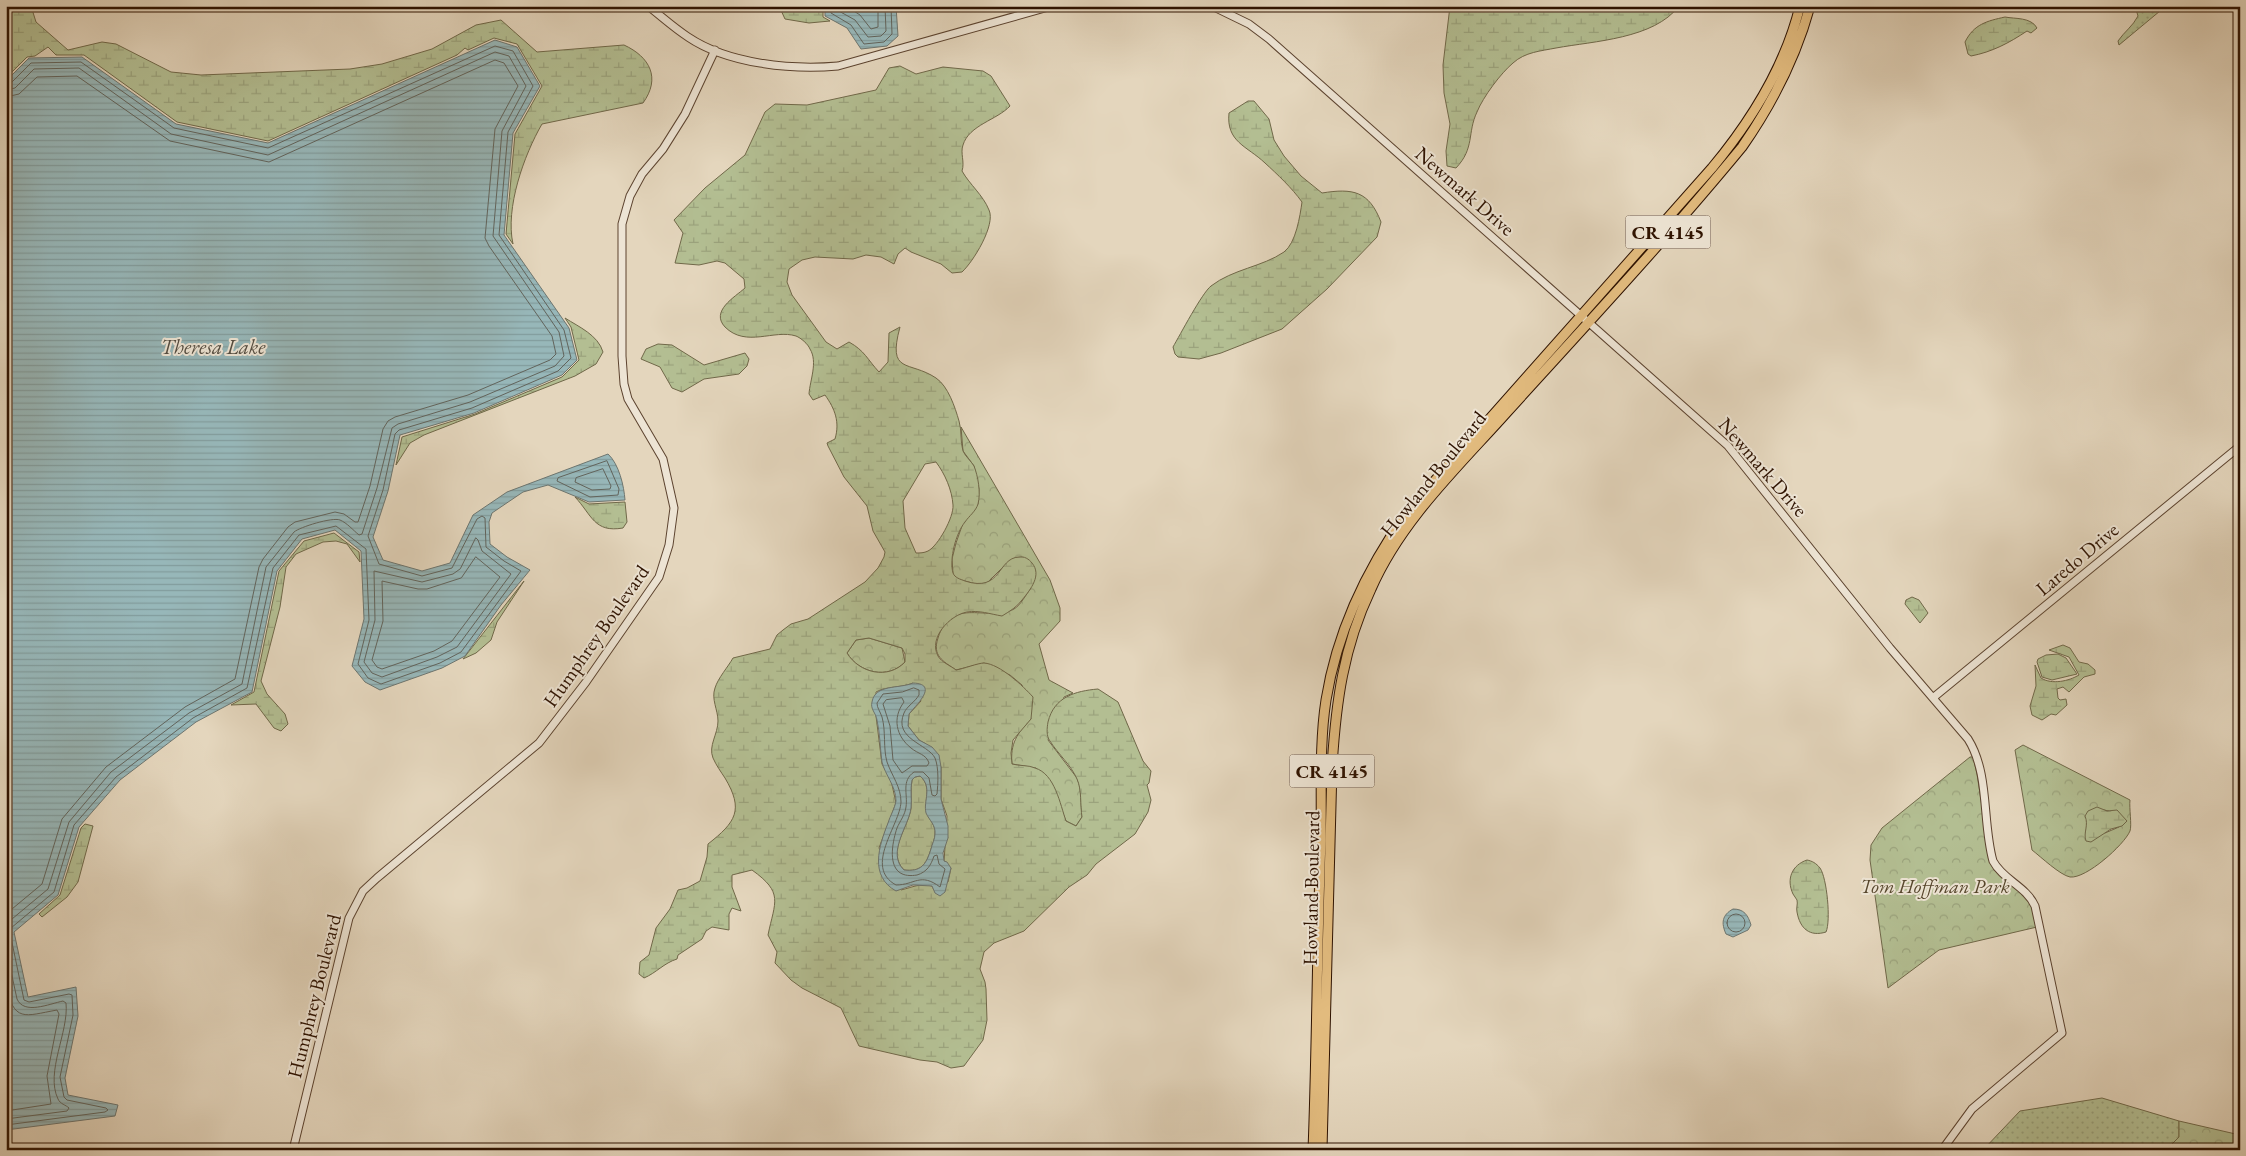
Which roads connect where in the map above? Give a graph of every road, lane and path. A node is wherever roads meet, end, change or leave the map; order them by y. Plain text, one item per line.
1 (648, 6) edge
2 (1052, 6) edge
3 (1212, 6) edge
4 (1800, 6) edge
5 (1810, 6) edge
6 (715, 50) junction
7 (1584, 319) junction
8 (2240, 446) edge
9 (1330, 684) junction
10 (1338, 695) junction
11 (1934, 697) junction
12 (1326, 700) junction
13 (1335, 715) junction
14 (293, 1150) edge
15 (1313, 1150) edge
16 (1322, 1150) edge
17 (1942, 1150) edge

1 - 6 street
2 - 6 street
3 - 7 street, Newmark Drive
4 - 7 main road, Howland Boulevard / CR 4145
5 - 7 main road, Howland Boulevard / CR 4145
6 - 14 street, Humphrey Boulevard
7 - 9 main road, Howland Boulevard / CR 4145
7 - 10 main road, Howland Boulevard / CR 4145
7 - 11 street, Newmark Drive
8 - 11 street, Laredo Drive
9 - 10 main road
9 - 12 main road, Howland Boulevard / CR 4145
10 - 13 main road, Howland Boulevard / CR 4145
11 - 17 street, Newmark Drive
12 - 13 main road
12 - 15 main road, Howland Boulevard / CR 4145
13 - 16 main road, Howland Boulevard / CR 4145

